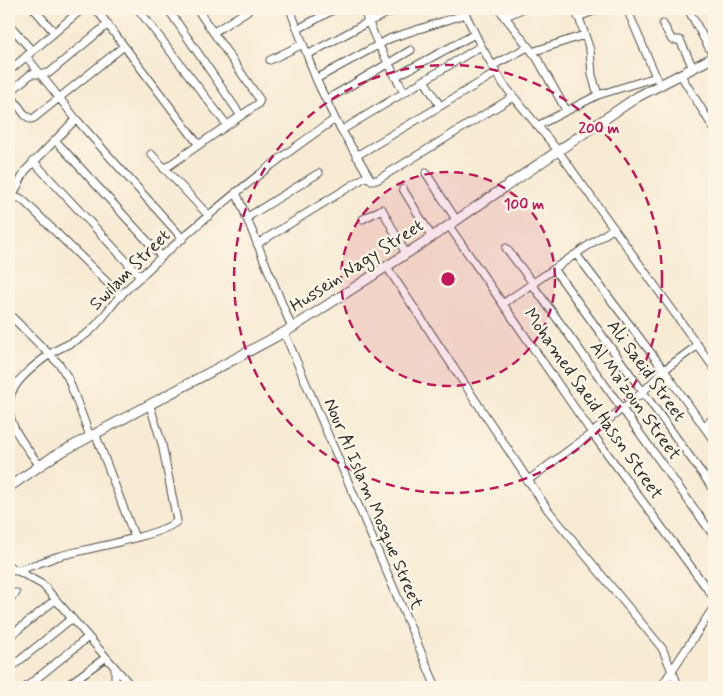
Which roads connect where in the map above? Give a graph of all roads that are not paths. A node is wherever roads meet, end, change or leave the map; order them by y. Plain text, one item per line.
1 (34, 9) edge
2 (82, 9) edge
3 (96, 9) edge
4 (138, 9) edge
5 (168, 9) edge
6 (197, 9) edge
7 (250, 9) edge
8 (290, 9) edge
9 (335, 9) edge
10 (362, 9) edge
11 (397, 9) edge
12 (499, 9) edge
13 (522, 9) edge
14 (576, 9) edge
15 (599, 9) edge
16 (626, 9) edge
17 (688, 9) edge
18 (464, 11) edge
19 (72, 12) edge
20 (504, 17) junction
21 (578, 17) junction
22 (368, 22) junction
23 (9, 24) edge
24 (108, 24) junction
25 (663, 24) dead end
26 (298, 29) junction
27 (54, 32) junction
28 (214, 32) junction
29 (475, 34) junction
30 (584, 35) junction
31 (303, 44) junction
32 (378, 44) junction
33 (124, 46) junction
34 (481, 46) junction
35 (530, 49) junction
36 (411, 50) dead end
37 (29, 54) junction
38 (307, 55) junction
39 (714, 57) edge
40 (270, 60) dead end
41 (388, 64) junction
42 (10, 68) edge
43 (693, 68) junction
44 (494, 70) junction
45 (40, 74) junction
46 (680, 74) junction
47 (395, 77) junction
48 (316, 79) junction
49 (424, 80) junction
50 (658, 80) junction
51 (404, 92) junction
52 (9, 93) edge
53 (598, 95) junction
54 (512, 97) junction
55 (59, 98) junction
56 (326, 100) junction
57 (440, 106) junction
58 (566, 110) junction
59 (241, 116) junction
60 (76, 119) junction
61 (335, 119) junction
62 (226, 126) junction
63 (537, 126) junction
64 (714, 129) edge
65 (342, 130) junction
66 (54, 140) junction
67 (199, 145) junction
68 (559, 152) junction
69 (151, 154) dead end
70 (356, 156) junction
71 (33, 161) junction
72 (164, 169) junction
73 (319, 173) dead end
74 (426, 173) dead end
75 (367, 176) junction
76 (403, 189) dead end
77 (236, 192) junction
78 (10, 197) edge
79 (209, 216) junction
80 (246, 218) junction
81 (363, 219) dead end
82 (453, 223) junction
83 (614, 228) junction
84 (432, 237) junction
85 (183, 239) junction
86 (257, 244) junction
87 (506, 248) dead end
88 (406, 254) junction
89 (576, 254) junction
90 (162, 257) junction
91 (387, 267) junction
92 (554, 268) junction
93 (141, 277) junction
94 (532, 284) junction
95 (120, 296) junction
96 (504, 303) junction
97 (9, 314) edge
98 (288, 330) junction
99 (698, 345) junction
100 (51, 353) junction
101 (714, 368) edge
102 (664, 370) junction
103 (643, 392) junction
104 (150, 406) junction
105 (622, 409) junction
106 (714, 418) edge
107 (704, 426) junction
108 (592, 433) junction
109 (93, 435) junction
110 (714, 441) edge
111 (39, 465) junction
112 (527, 481) junction
113 (9, 487) edge
114 (714, 490) edge
115 (714, 536) edge
116 (135, 538) junction
117 (9, 566) edge
118 (15, 572) junction
119 (16, 593) dead end
120 (714, 598) edge
121 (9, 599) edge
122 (55, 600) junction
123 (714, 607) edge
124 (70, 619) junction
125 (9, 637) edge
126 (87, 638) junction
127 (105, 658) junction
128 (9, 668) edge
129 (115, 670) junction
130 (673, 670) junction
131 (26, 687) edge
132 (64, 687) edge
133 (115, 687) edge
134 (132, 687) edge
135 (436, 687) edge
136 (661, 687) edge
137 (680, 687) edge

1 - 27 street
2 - 19 street
3 - 24 street
4 - 62 street
5 - 59 street
6 - 28 street
7 - 28 street
8 - 26 street
9 - 26 street
10 - 22 street
11 - 22 street
12 - 20 street
13 - 20 street
14 - 21 street
15 - 21 street
16 - 50 street
17 - 39 street
18 - 29 street
18 - 32 street
19 - 27 street
20 - 35 street
21 - 30 street
22 - 32 street
22 - 38 street
23 - 37 street
24 - 33 street
24 - 45 street
25 - 43 street
26 - 31 street
27 - 37 street
28 - 59 street
29 - 34 street
29 - 47 street
30 - 35 street
30 - 53 street
31 - 38 street
31 - 40 street
32 - 41 street
32 - 48 street
33 - 55 street
33 - 67 street
34 - 44 street
34 - 49 street
35 - 44 street
35 - 58 street
36 - 41 street
37 - 42 street
37 - 45 street
38 - 48 street
39 - 43 street, Hussein Nagy Street
41 - 47 street
41 - 56 street
43 - 46 street, Hussein Nagy Street
44 - 54 street
44 - 57 street
45 - 52 street
45 - 55 street
46 - 50 street, Hussein Nagy Street
46 - 64 street
47 - 51 street
48 - 56 street
49 - 51 street
49 - 57 street
50 - 53 street
50 - 68 street, Hussein Nagy Street
51 - 65 street
52 - 55 street
53 - 58 street
54 - 63 street
54 - 75 street
55 - 60 street
56 - 61 street
57 - 70 street
58 - 63 street
59 - 62 street
60 - 66 street
60 - 85 street
61 - 65 street
61 - 77 street, Swilam Street
62 - 67 street
63 - 68 street
65 - 70 street
66 - 71 street
66 - 90 street
67 - 72 street
68 - 82 street, Hussein Nagy Street
68 - 83 street
69 - 72 street
70 - 75 street
71 - 78 street
71 - 93 street
72 - 79 street
73 - 80 street
74 - 82 street, Mohamed Saeid Hassn Street
75 - 86 street
76 - 84 street
77 - 79 street, Swilam Street
77 - 80 street, Nour Al Islam Mosque Street
78 - 95 street
79 - 85 street, Swilam Street
80 - 86 street, Nour Al Islam Mosque Street
81 - 88 street
82 - 84 street, Hussein Nagy Street
82 - 96 street, Mohamed Saeid Hassn Street
83 - 89 street
83 - 99 street
84 - 88 street, Hussein Nagy Street
85 - 90 street, Swilam Street
86 - 98 street, Nour Al Islam Mosque Street
87 - 94 street, Al Ma'zoun Street
88 - 91 street, Hussein Nagy Street
89 - 92 street
89 - 102 street
90 - 93 street, Swilam Street
91 - 98 street, Hussein Nagy Street
91 - 112 street
92 - 94 street
92 - 103 street, Ali Saeid Street
93 - 95 street, Swilam Street
94 - 96 street
94 - 105 street, Al Ma'zoun Street
95 - 100 street, Swilam Street
96 - 108 street, Mohamed Saeid Hassn Street
97 - 100 street
98 - 104 street, Hussein Nagy Street
98 - 135 street, Nour Al Islam Mosque Street
99 - 101 street
99 - 102 street
100 - 109 street
100 - 111 street, Swilam Street
102 - 103 street
102 - 107 street
103 - 105 street
103 - 114 street, Ali Saeid Street
104 - 109 street, Hussein Nagy Street
104 - 116 street
105 - 108 street
105 - 115 street, Al Ma'zoun Street
106 - 107 street
107 - 110 street
108 - 112 street
108 - 120 street, Mohamed Saeid Hassn Street
109 - 111 street, Hussein Nagy Street
109 - 116 street
111 - 113 street, Hussein Nagy Street
112 - 130 street
116 - 118 street
117 - 118 street
118 - 122 street
119 - 121 street
122 - 124 street
122 - 125 street
123 - 130 street
124 - 126 street
124 - 128 street
126 - 127 street
126 - 131 street
127 - 129 street
127 - 132 street
129 - 133 street
129 - 134 street
130 - 136 street
130 - 137 street

